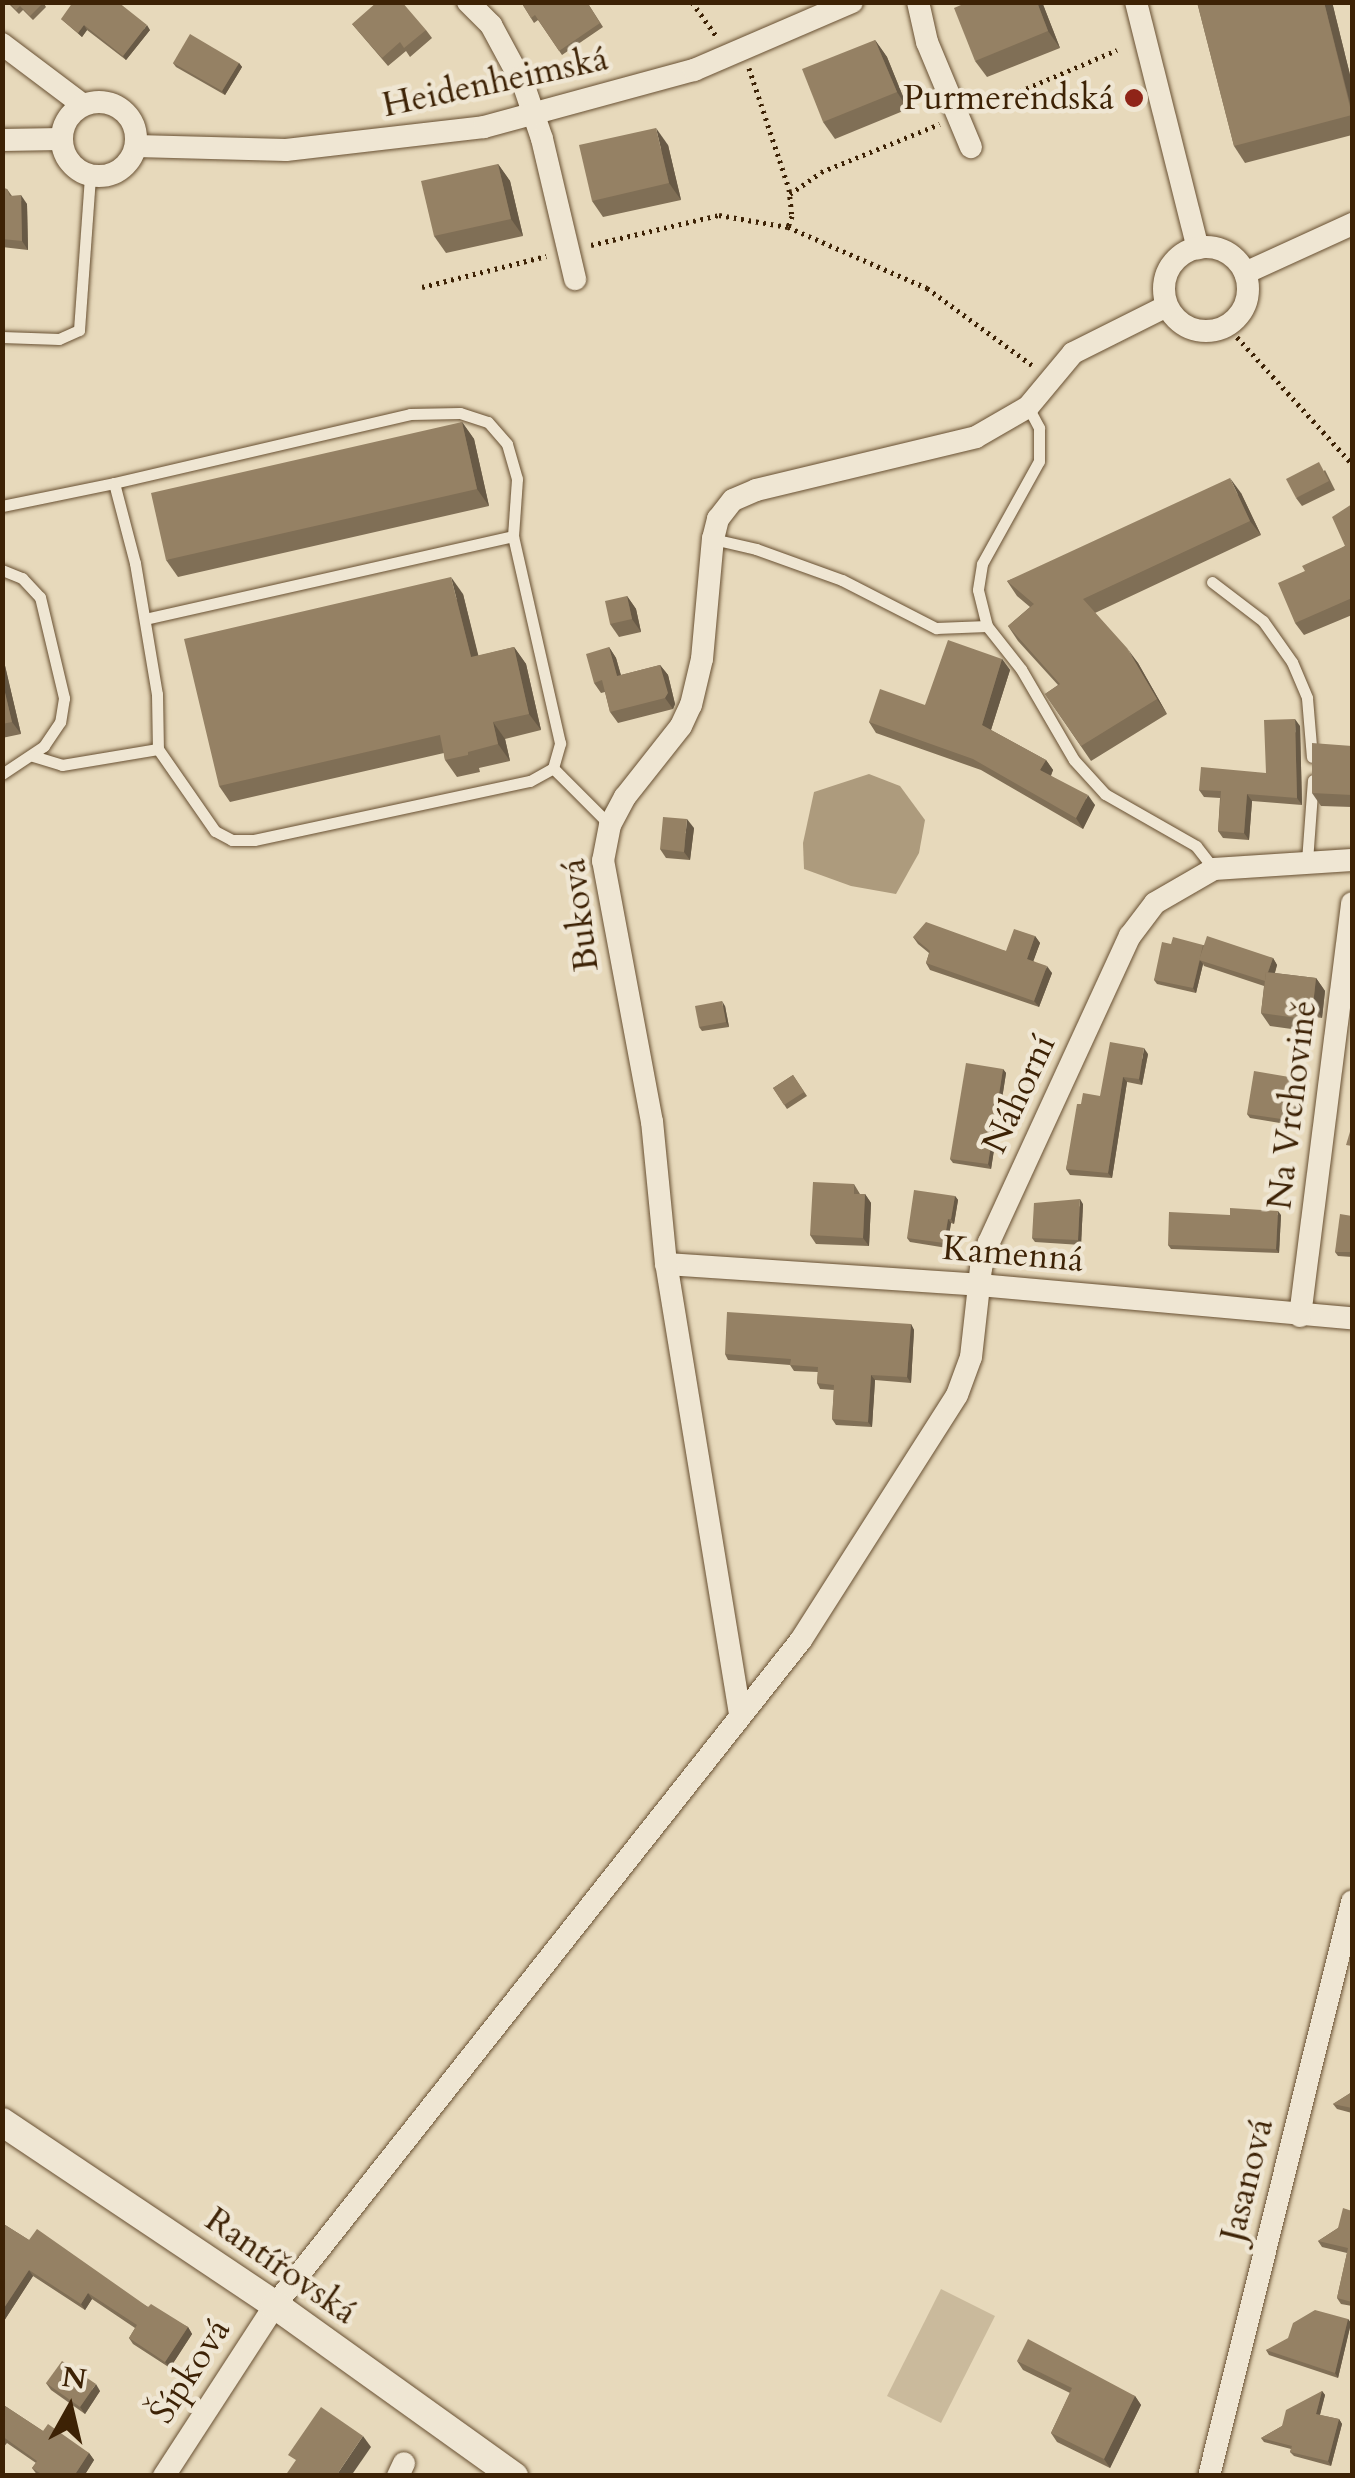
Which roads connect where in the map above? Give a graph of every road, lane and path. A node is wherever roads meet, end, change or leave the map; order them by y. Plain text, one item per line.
1 (468, 2) edge
2 (692, 2) edge
3 (852, 2) edge
4 (918, 2) edge
5 (1136, 2) edge
6 (2, 44) edge
7 (734, 54) junction
8 (83, 105) junction
9 (535, 116) junction
10 (61, 139) junction
11 (2, 140) edge
12 (136, 146) junction
13 (971, 147) dead end
14 (90, 175) junction
15 (1352, 224) edge
16 (788, 227) junction
17 (1198, 248) junction
18 (568, 250) junction
19 (1245, 273) junction
20 (575, 280) dead end
21 (422, 287) dead end
22 (1168, 306) junction
23 (1227, 326) junction
24 (2, 337) edge
25 (1051, 380) junction
26 (1028, 407) junction
27 (1352, 464) edge
28 (114, 483) junction
29 (2, 506) edge
30 (513, 536) junction
31 (712, 539) junction
32 (2, 570) edge
33 (1212, 582) dead end
34 (144, 619) junction
35 (987, 626) junction
36 (158, 750) junction
37 (33, 756) junction
38 (553, 768) junction
39 (2, 774) edge
40 (610, 825) junction
41 (1307, 860) junction
42 (1352, 860) edge
43 (1214, 868) junction
44 (1352, 902) edge
45 (666, 1264) junction
46 (979, 1284) junction
47 (1300, 1316) junction
48 (1352, 1318) edge
49 (740, 1714) junction
50 (1352, 1902) edge
51 (2, 2122) edge
52 (275, 2306) junction
53 (164, 2476) edge
54 (514, 2476) edge
55 (1210, 2476) edge

1 - 9 street
2 - 7 path
3 - 7 street, Heidenheimská
4 - 13 street
5 - 17 street
6 - 8 street
7 - 9 street, Heidenheimská
7 - 16 path
8 - 10 street
8 - 12 street
9 - 12 street, Heidenheimská
9 - 18 street
10 - 11 street
10 - 14 street
12 - 14 street
14 - 24 lane
15 - 19 street
16 - 18 path
16 - 25 path
17 - 19 street
17 - 22 street
18 - 20 street
18 - 21 path
19 - 23 street
22 - 23 street
22 - 25 street, Buková
23 - 27 path
25 - 26 street, Buková
26 - 31 street, Buková
26 - 35 lane
28 - 29 lane
28 - 30 lane
28 - 34 lane
30 - 34 lane
30 - 38 lane
31 - 35 lane
31 - 40 street, Buková
32 - 37 lane
33 - 41 lane
34 - 36 lane
35 - 43 lane
36 - 37 lane
36 - 38 lane
37 - 39 lane
38 - 40 lane
40 - 45 street, Buková
41 - 42 street
41 - 43 street
43 - 46 street, Náhorní
44 - 47 street, Na Vrchovině
45 - 46 street, Kamenná
45 - 49 street, Buková
46 - 47 street, Kamenná
46 - 49 street, Náhorní
47 - 48 street, Kamenná
49 - 52 street, Šípková
50 - 55 street, Jasanová
51 - 52 street, Rantířovská
52 - 53 street, Šípková
52 - 54 street, Rantířovská

